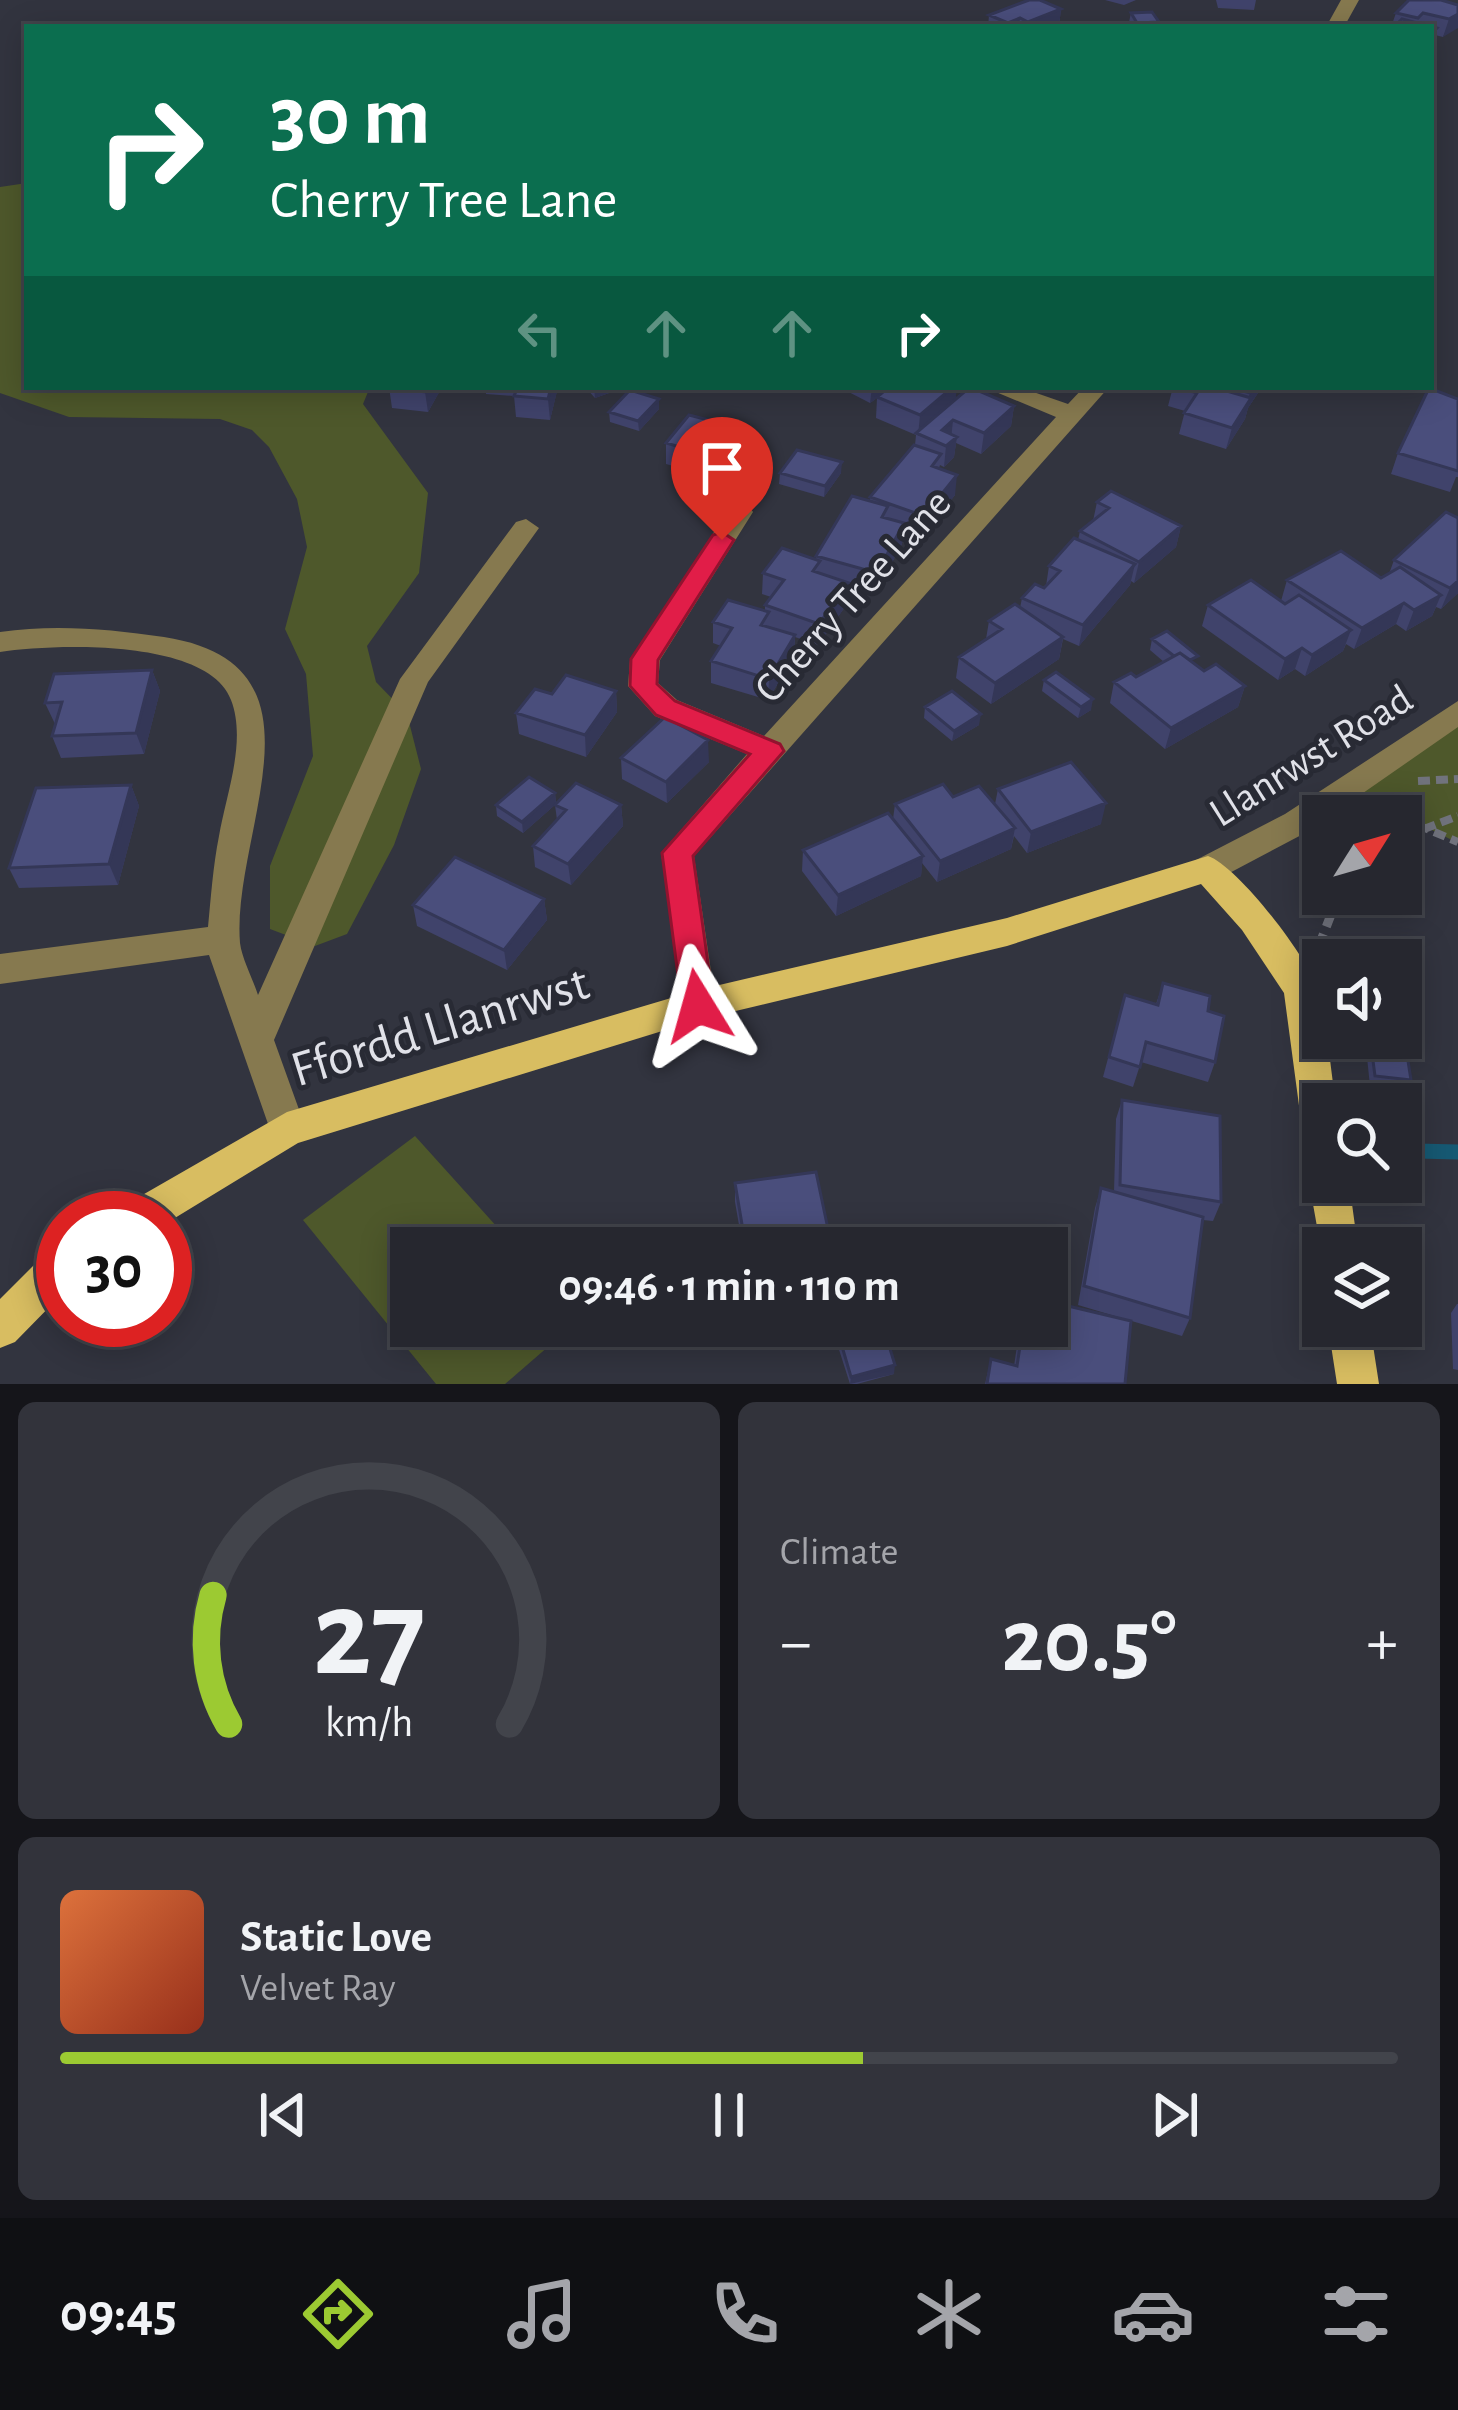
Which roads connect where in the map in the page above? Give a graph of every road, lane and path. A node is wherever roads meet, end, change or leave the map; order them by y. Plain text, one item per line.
1 (1004, 390) edge
2 (1095, 390) edge
3 (1074, 415) junction
4 (740, 512) dead end
5 (526, 527) dead end
6 (0, 642) edge
7 (1458, 712) edge
8 (770, 751) junction
9 (1458, 816) edge
10 (1423, 830) joint
11 (1458, 842) edge
12 (1208, 869) junction
13 (223, 939) junction
14 (0, 969) edge
15 (698, 1006) junction
16 (256, 1040) junction
17 (1314, 1083) edge
18 (287, 1129) junction
19 (184, 1191) edge
20 (36, 1291) edge
21 (0, 1328) edge
22 (1352, 1347) edge
23 (1358, 1384) edge

1 - 3 street
2 - 3 street, Cherry Tree Lane
3 - 8 street, Cherry Tree Lane
4 - 8 street
5 - 16 street
6 - 13 street
7 - 12 street, Llanrwst Road
8 - 15 street, Cherry Tree Lane
9 - 10 path
10 - 11 path
12 - 15 main road, Ffordd Llanrwst
12 - 17 main road
13 - 14 street
13 - 16 street
15 - 18 main road, Ffordd Llanrwst
16 - 18 street
18 - 19 main road, Ffordd Llanrwst
20 - 21 main road
22 - 23 main road

